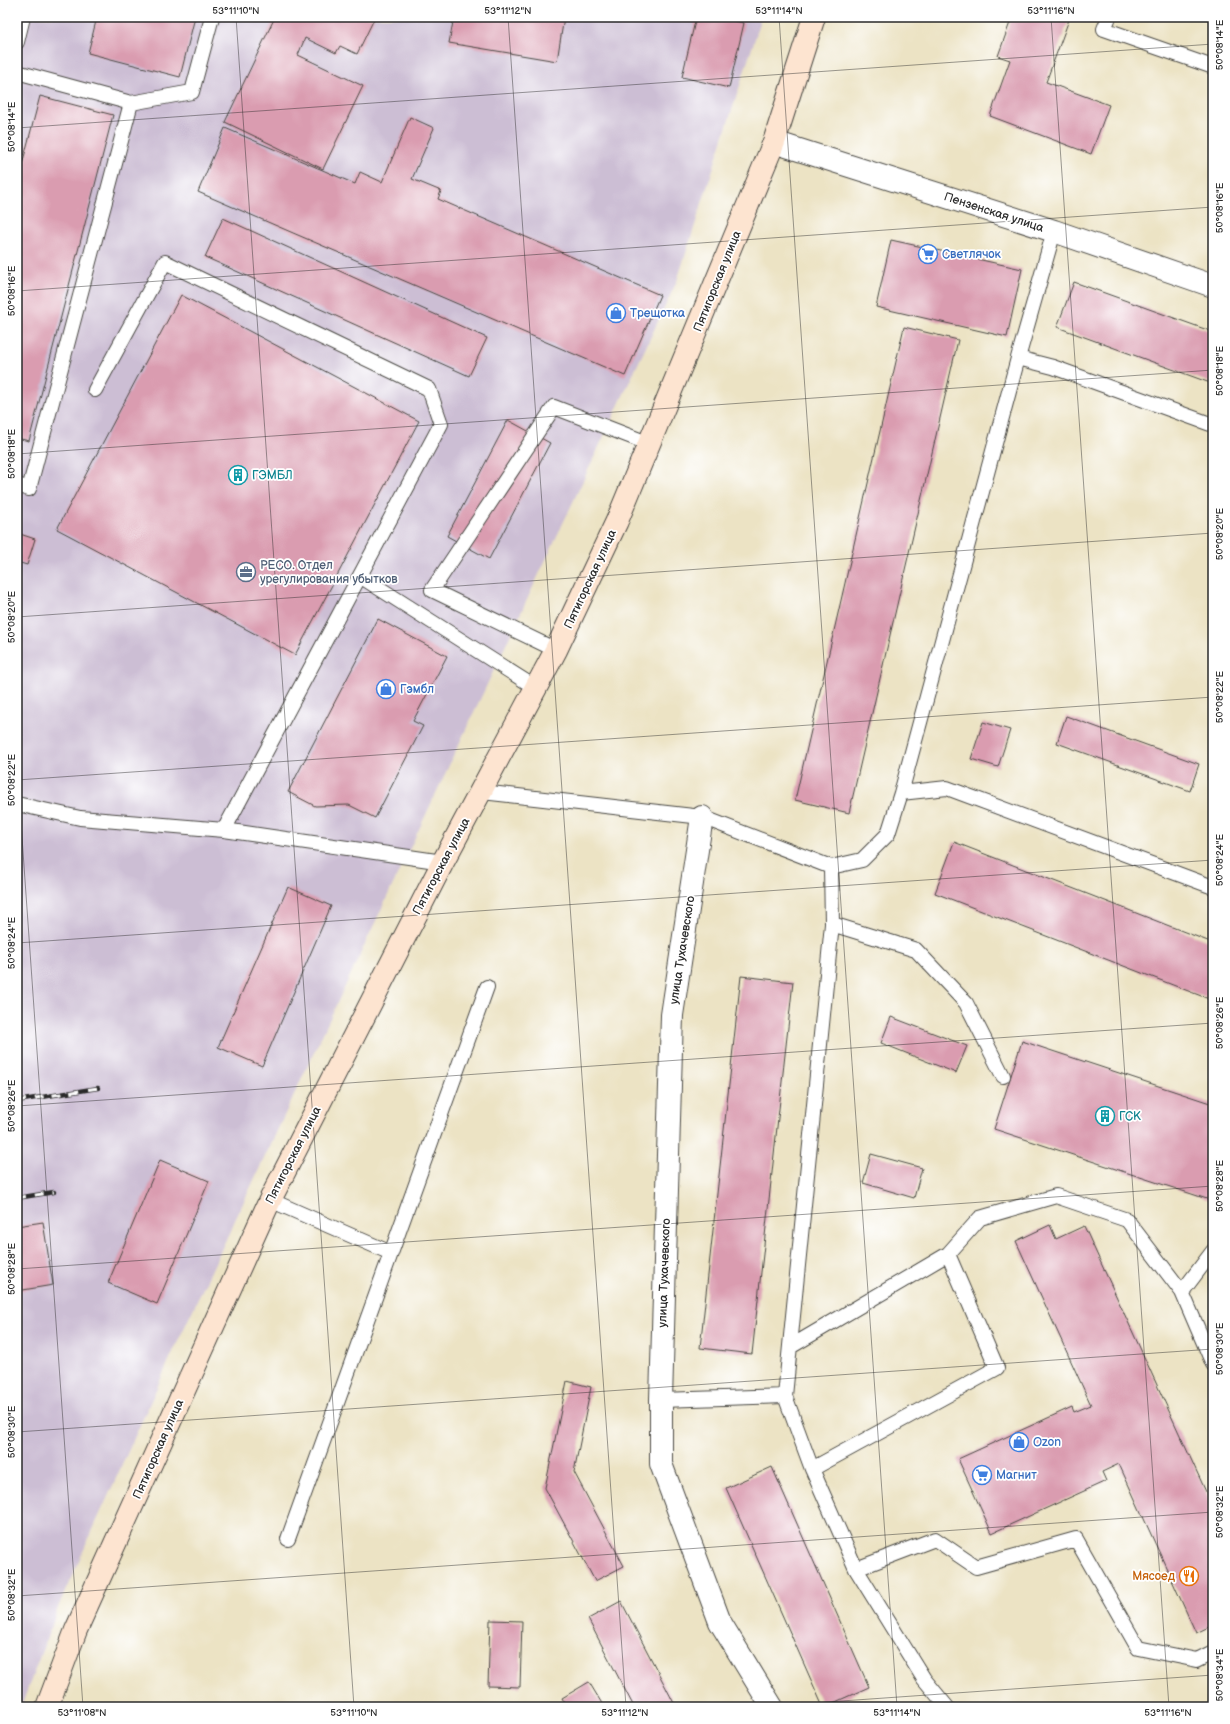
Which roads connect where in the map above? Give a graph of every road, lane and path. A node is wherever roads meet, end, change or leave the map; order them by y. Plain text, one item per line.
1 (23, 17) edge
2 (212, 17) edge
3 (814, 17) edge
4 (1109, 17) edge
5 (17, 42) edge
6 (1213, 67) edge
7 (17, 72) edge
8 (131, 103) junction
9 (774, 142) junction
10 (1054, 231) junction
11 (1213, 286) edge
12 (1018, 358) junction
13 (95, 390) dead end
14 (1213, 425) edge
15 (650, 444) junction
16 (17, 485) edge
17 (360, 576) junction
18 (556, 650) junction
19 (536, 688) junction
20 (482, 792) junction
21 (901, 793) junction
22 (17, 804) edge
23 (702, 817) junction
24 (224, 830) junction
25 (443, 862) junction
26 (831, 867) junction
27 (1213, 887) edge
28 (832, 924) junction
29 (487, 987) dead end
30 (1003, 1076) dead end
31 (270, 1200) junction
32 (1213, 1251) edge
33 (391, 1254) junction
34 (948, 1254) junction
35 (1182, 1292) junction
36 (790, 1347) junction
37 (1213, 1364) edge
38 (784, 1396) junction
39 (661, 1400) junction
40 (812, 1469) junction
41 (288, 1539) dead end
42 (856, 1568) junction
43 (1213, 1652) edge
44 (47, 1707) edge
45 (772, 1707) edge
46 (947, 1707) edge

1 - 5 lane
2 - 8 lane
3 - 9 main road, Пятигорская улица
4 - 6 lane
7 - 8 lane
8 - 16 lane
9 - 10 street, Пензенская улица
9 - 15 main road, Пятигорская улица
10 - 11 street, Пензенская улица
10 - 12 lane
12 - 14 lane
12 - 21 lane
13 - 17 lane
15 - 18 main road, Пятигорская улица
15 - 18 lane
17 - 19 lane
17 - 24 lane
18 - 19 main road, Пятигорская улица
19 - 20 main road, Пятигорская улица
20 - 23 lane
20 - 25 main road, Пятигорская улица
21 - 26 lane
21 - 27 lane
22 - 24 lane
23 - 26 lane
23 - 39 street, улица Тухачевского
24 - 25 lane
25 - 31 main road, Пятигорская улица
26 - 28 lane
28 - 30 lane
28 - 36 lane
29 - 33 lane
31 - 33 lane
31 - 44 main road, Пятигорская улица
32 - 35 lane
33 - 41 lane
34 - 35 lane
34 - 36 lane
34 - 40 lane
35 - 37 lane
36 - 38 lane
38 - 39 lane
38 - 40 lane
39 - 45 street, улица Тухачевского
40 - 42 lane
42 - 43 lane
42 - 46 lane

